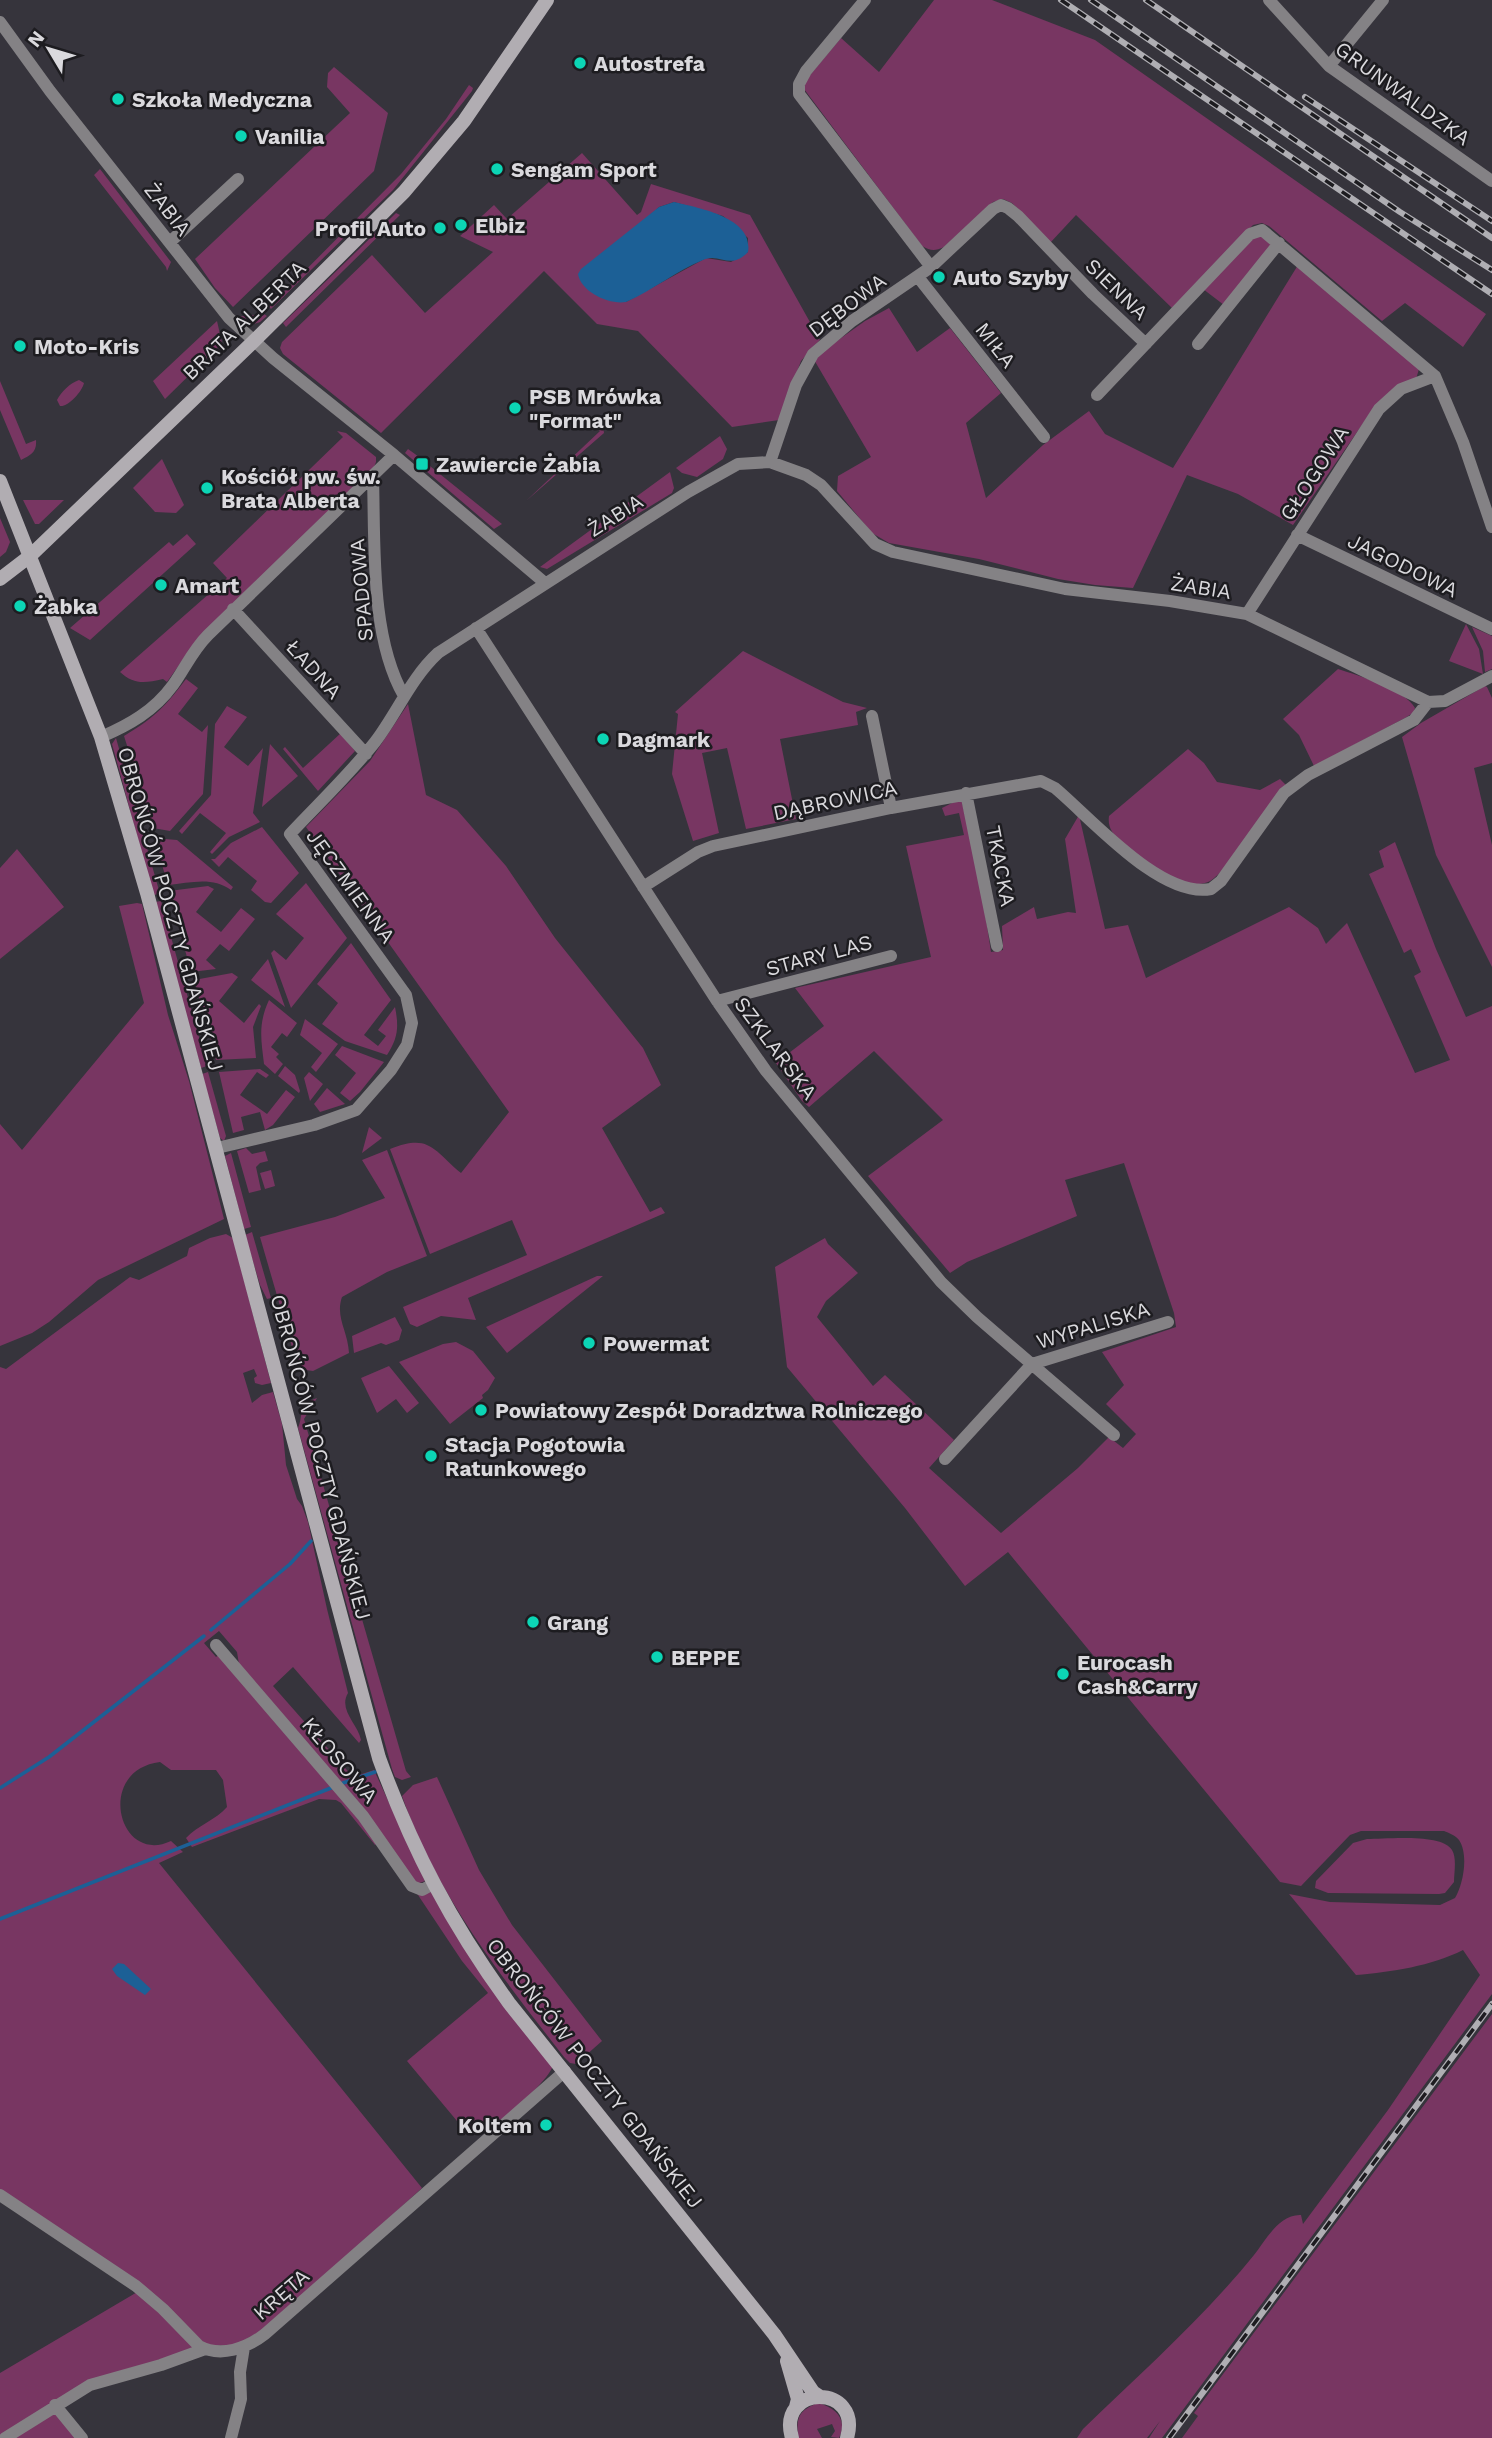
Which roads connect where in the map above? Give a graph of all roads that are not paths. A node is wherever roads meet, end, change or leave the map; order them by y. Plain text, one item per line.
1 (547, 0) edge
2 (865, 0) edge
3 (1269, 0) edge
4 (1383, 0) edge
5 (0, 22) edge
6 (1329, 66) junction
7 (238, 179) dead end
8 (1492, 181) edge
9 (170, 242) junction
10 (1279, 243) junction
11 (931, 267) junction
12 (918, 277) junction
13 (254, 341) junction
14 (1146, 344) junction
15 (1198, 344) dead end
16 (1436, 376) junction
17 (1097, 396) dead end
18 (1044, 438) dead end
19 (394, 455) junction
20 (769, 462) junction
21 (373, 477) junction
22 (0, 481) edge
23 (1492, 527) edge
24 (1297, 535) junction
25 (30, 556) junction
26 (0, 579) edge
27 (545, 583) junction
28 (233, 609) junction
29 (1247, 614) junction
30 (476, 628) junction
31 (1492, 629) edge
32 (1492, 676) edge
33 (404, 696) junction
34 (1428, 702) junction
35 (872, 716) dead end
36 (101, 737) junction
37 (366, 754) junction
38 (966, 793) junction
39 (891, 808) junction
40 (643, 887) junction
41 (997, 946) dead end
42 (891, 956) dead end
43 (717, 1001) junction
44 (217, 1148) junction
45 (1168, 1322) dead end
46 (1031, 1364) junction
47 (1114, 1435) dead end
48 (946, 1459) dead end
49 (216, 1645) dead end
50 (433, 1884) junction
51 (565, 2071) junction
52 (0, 2195) edge
53 (244, 2347) junction
54 (205, 2350) junction
55 (783, 2350) junction
56 (819, 2396) junction
57 (55, 2404) junction
58 (796, 2407) junction
59 (788, 2435) edge
60 (5, 2438) edge
61 (82, 2438) edge
62 (231, 2438) edge
63 (848, 2438) edge

1 - 13 street, BRATA ALBERTA
2 - 11 street
3 - 6 street, GRUNWALDZKA
4 - 6 street
5 - 9 street, ŻABIA
6 - 8 street, GRUNWALDZKA
7 - 9 street
9 - 13 street, ŻABIA
10 - 14 street, SIENNA
10 - 15 street
10 - 16 street, SIENNA
11 - 12 street, DĘBOWA
11 - 14 street, SIENNA
12 - 18 street, MIŁA
12 - 20 street, DĘBOWA
13 - 19 street, ŻABIA
13 - 25 street, BRATA ALBERTA
14 - 17 street
16 - 23 street, SIENNA
16 - 24 street, GŁOGOWA
19 - 21 street
19 - 27 street, ŻABIA
20 - 27 street, ŻABIA
20 - 29 street, ŻABIA
21 - 28 street
21 - 33 street, SPADOWA
22 - 25 street, OBROŃCÓW POCZTY GDAŃSKIEJ
24 - 29 street, GŁOGOWA
24 - 31 street, JAGODOWA
25 - 26 street, BRATA ALBERTA
25 - 36 street, OBROŃCÓW POCZTY GDAŃSKIEJ
27 - 30 street, JĘCZMIENNA
28 - 36 street
28 - 37 street, ŁADNA
29 - 34 street, ŻABIA
30 - 33 street, JĘCZMIENNA
30 - 40 street, SZKLARSKA
32 - 34 street
33 - 37 street, JĘCZMIENNA
34 - 38 street, DĄBROWICA
35 - 39 street
36 - 44 street, OBROŃCÓW POCZTY GDAŃSKIEJ
37 - 44 street, JĘCZMIENNA
38 - 39 street, DĄBROWICA
38 - 41 street, TKACKA
39 - 40 street, DĄBROWICA
40 - 43 street, SZKLARSKA
42 - 43 street, STARY LAS
43 - 46 street, SZKLARSKA
44 - 50 street, OBROŃCÓW POCZTY GDAŃSKIEJ
45 - 46 street, WYPALISKA
46 - 47 street, SZKLARSKA
46 - 48 street, WYPALISKA
49 - 50 street, KŁOSOWA
50 - 51 street, OBROŃCÓW POCZTY GDAŃSKIEJ
51 - 53 street, KRĘTA
51 - 55 street, OBROŃCÓW POCZTY GDAŃSKIEJ
52 - 54 street
53 - 54 street, KRĘTA
53 - 62 street
54 - 57 street, KRĘTA
55 - 56 street, OBROŃCÓW POCZTY GDAŃSKIEJ
55 - 58 street, OBROŃCÓW POCZTY GDAŃSKIEJ
56 - 58 street
56 - 63 street, OBROŃCÓW POCZTY GDAŃSKIEJ
57 - 60 street, KRĘTA
57 - 61 street
58 - 59 street

